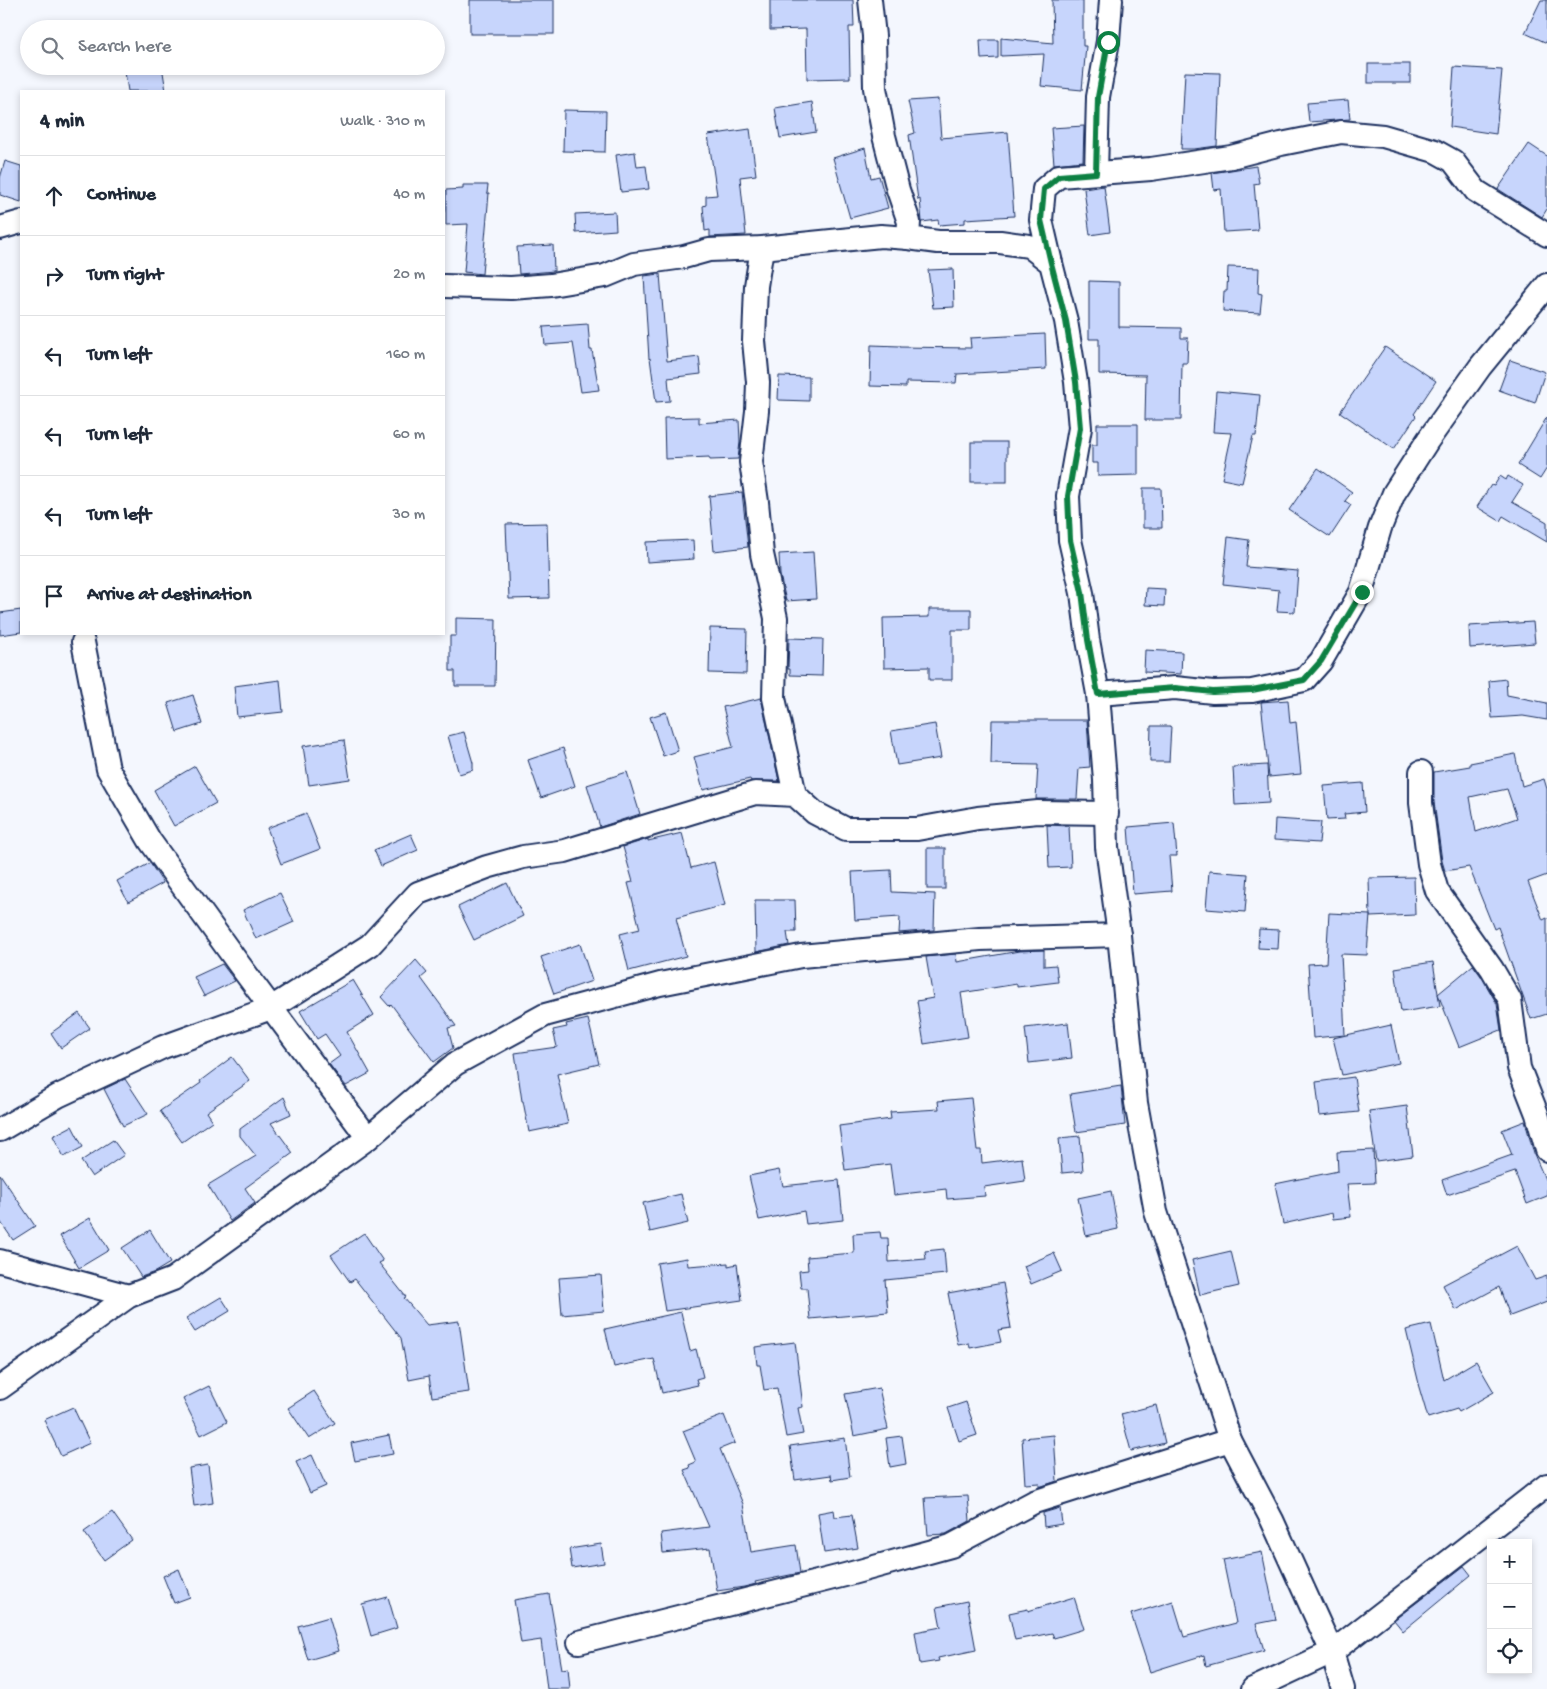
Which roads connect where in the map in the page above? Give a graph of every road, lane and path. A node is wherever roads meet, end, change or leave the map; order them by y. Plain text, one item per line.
1 (870, 0) edge
2 (1111, 0) edge
3 (1096, 173) junction
4 (20, 222) edge
5 (0, 228) edge
6 (1547, 235) edge
7 (908, 238) junction
8 (762, 248) junction
9 (1051, 263) junction
10 (1547, 285) edge
11 (445, 286) edge
12 (82, 642) dead end
13 (1098, 694) junction
14 (1421, 772) dead end
15 (795, 795) junction
16 (1107, 813) junction
17 (1119, 935) junction
18 (271, 1008) junction
19 (0, 1130) edge
20 (368, 1138) junction
21 (1547, 1150) edge
22 (0, 1261) edge
23 (129, 1296) junction
24 (0, 1388) edge
25 (1230, 1440) junction
26 (1547, 1484) edge
27 (579, 1642) dead end
28 (1332, 1652) junction
29 (1254, 1689) edge
30 (1342, 1689) edge

1 - 7 street
2 - 3 street
3 - 6 street
3 - 9 street
4 - 5 street
7 - 8 street
7 - 9 street
8 - 11 street
8 - 15 street
9 - 13 street
10 - 13 street
12 - 18 street
13 - 16 street
14 - 21 street
15 - 16 street
15 - 18 street
16 - 17 street
17 - 20 street
17 - 25 street
18 - 19 street
18 - 20 street
20 - 23 street
22 - 23 street
23 - 24 street
25 - 27 street
25 - 28 street
26 - 28 street
28 - 29 street
28 - 30 street

